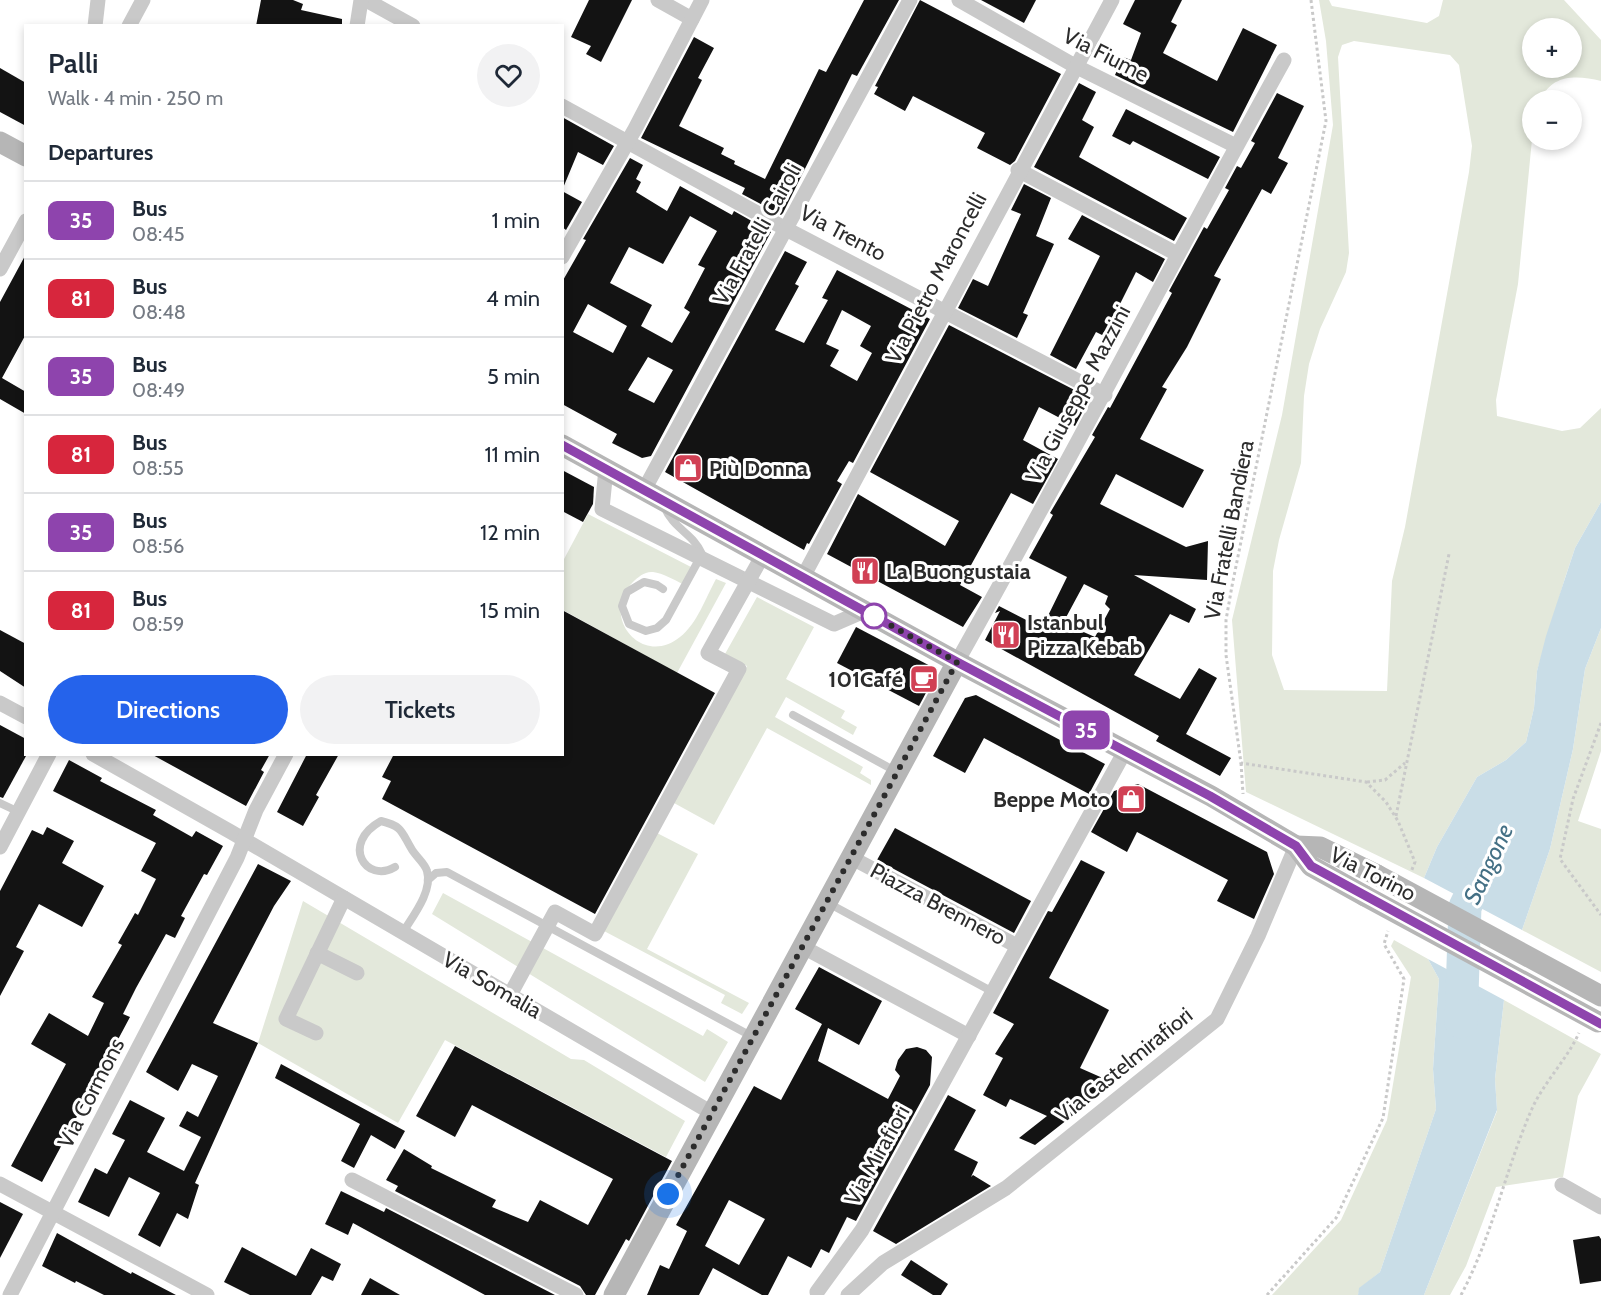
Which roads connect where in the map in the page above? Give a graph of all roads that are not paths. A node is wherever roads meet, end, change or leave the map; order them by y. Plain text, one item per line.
1 (98, 0) edge
2 (143, 0) edge
3 (361, 0) edge
4 (366, 0) edge
5 (658, 0) edge
6 (702, 0) edge
7 (910, 0) edge
8 (959, 0) edge
9 (1112, 0) edge
10 (692, 19) junction
11 (95, 24) edge
12 (130, 24) edge
13 (357, 24) edge
14 (409, 24) edge
15 (1284, 60) dead end
16 (1075, 66) junction
17 (564, 107) edge
18 (628, 141) junction
19 (0, 142) edge
20 (1236, 147) junction
21 (24, 155) edge
22 (1018, 170) junction
23 (24, 225) edge
24 (786, 229) junction
25 (564, 253) edge
26 (1177, 254) junction
27 (0, 269) edge
28 (944, 312) junction
29 (1105, 395) junction
30 (564, 446) edge
31 (606, 469) junction
32 (653, 494) junction
33 (763, 555) junction
34 (700, 558) junction
35 (803, 577) junction
36 (748, 581) junction
37 (663, 590) dead end
38 (864, 611) junction
39 (957, 662) junction
40 (0, 703) edge
41 (793, 715) dead end
42 (24, 716) edge
43 (1125, 751) junction
44 (49, 756) edge
45 (97, 756) edge
46 (285, 756) edge
47 (898, 772) junction
48 (0, 802) edge
49 (19, 812) junction
50 (244, 840) junction
51 (1296, 846) junction
52 (0, 847) edge
53 (852, 858) junction
54 (395, 867) dead end
55 (428, 880) junction
56 (344, 898) junction
57 (828, 902) junction
58 (549, 926) junction
59 (404, 932) junction
60 (1017, 946) junction
61 (803, 947) junction
62 (317, 953) junction
63 (357, 973) dead end
64 (993, 992) junction
65 (510, 995) junction
66 (1601, 996) edge
67 (1594, 1023) edge
68 (316, 1033) dead end
69 (969, 1036) junction
70 (754, 1038) junction
71 (712, 1113) junction
72 (352, 1180) dead end
73 (0, 1184) edge
74 (1562, 1185) dead end
75 (1601, 1207) edge
76 (55, 1213) junction
77 (817, 1292) dead end
78 (10, 1295) edge
79 (207, 1295) edge
80 (576, 1295) edge
81 (614, 1295) edge
82 (848, 1295) edge

1 - 11 street
2 - 12 street
3 - 13 street
4 - 14 street
5 - 10 street
6 - 10 street
7 - 24 street, Via Fratelli Cairoli
8 - 16 street, Via Fiume
9 - 16 street, Via Pietro Maroncelli
10 - 18 street
15 - 20 street, Via Giuseppe Mazzini
16 - 20 street, Via Fiume
16 - 22 street, Via Pietro Maroncelli
17 - 18 street, Via Trento
18 - 24 street, Via Trento
18 - 25 street
19 - 21 main road
20 - 26 street, Via Giuseppe Mazzini
22 - 26 street
22 - 28 street, Via Pietro Maroncelli
23 - 27 street
24 - 28 street, Via Trento
24 - 32 street, Via Fratelli Cairoli
26 - 29 street, Via Giuseppe Mazzini
28 - 29 street, Via Trento
28 - 35 street, Via Pietro Maroncelli
29 - 39 street, Via Giuseppe Mazzini
30 - 31 main road
31 - 32 main road
31 - 34 street
32 - 33 main road
32 - 34 lane
33 - 35 main road
33 - 36 street
34 - 36 street
34 - 37 lane
35 - 38 main road
36 - 38 street
36 - 58 street
38 - 39 main road
39 - 43 main road
39 - 47 main road
40 - 42 street
41 - 47 lane
43 - 51 main road
43 - 60 street
44 - 49 street
45 - 50 street, Via Somalia
46 - 50 street, Via Cormons
47 - 53 main road
48 - 49 lane
49 - 52 street
50 - 56 street, Via Somalia
50 - 76 street, Via Cormons
51 - 66 main road, Via Torino, bridge
51 - 67 main road, Via Torino, bridge
51 - 82 street, Via Castelmirafiori
53 - 57 main road, Piazza Brennero
53 - 60 street, Piazza Brennero
54 - 55 lane
55 - 58 lane
55 - 59 lane
56 - 59 street, Via Somalia
56 - 62 street
57 - 61 main road, Piazza Brennero
57 - 64 lane
58 - 65 street
58 - 70 lane
59 - 65 street, Via Somalia
60 - 64 street, Piazza Brennero
61 - 69 street
61 - 70 main road, Piazza Brennero
62 - 63 street
62 - 68 street
64 - 69 street, Piazza Brennero
65 - 71 street, Via Somalia
69 - 77 street, Via Mirafiori
70 - 71 main road, Piazza Brennero
71 - 81 main road
72 - 80 street
73 - 76 street
74 - 75 street
76 - 78 street, Via Cormons
76 - 79 street

